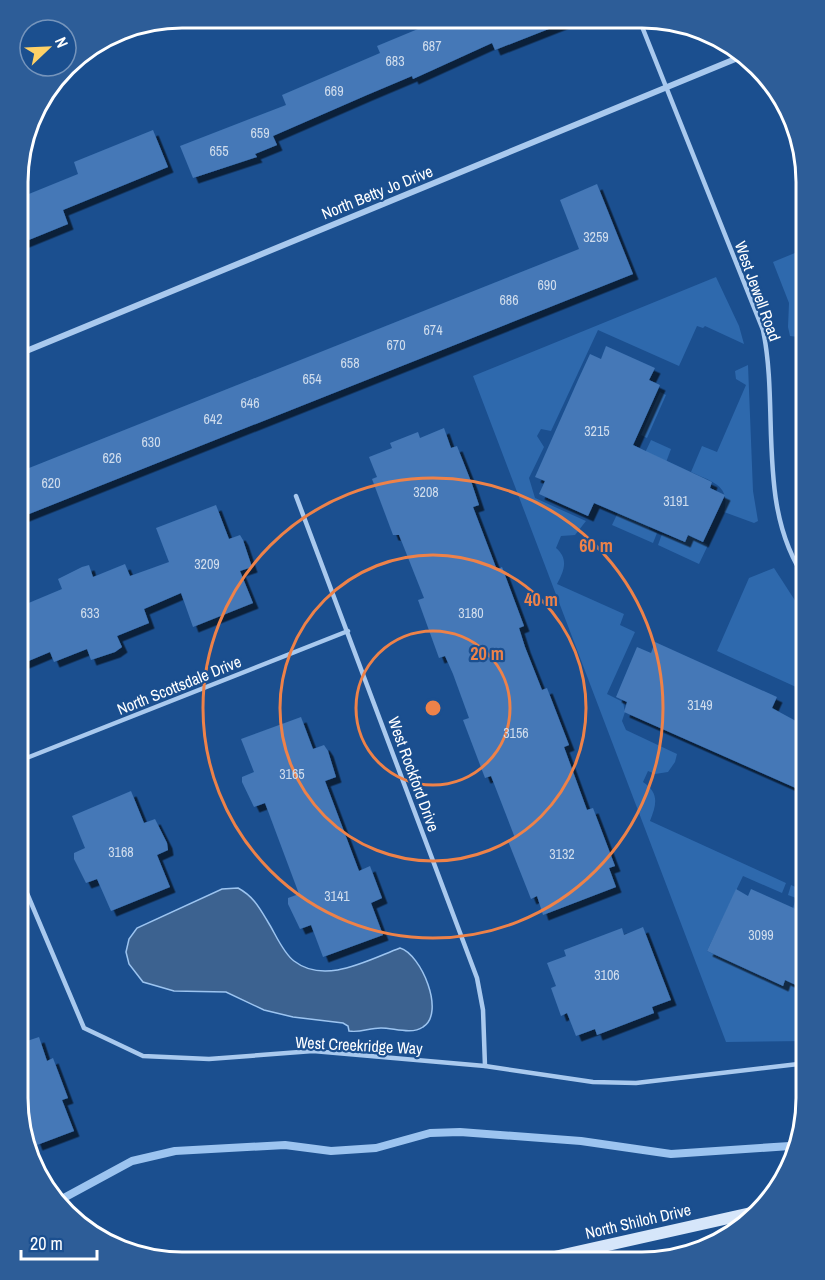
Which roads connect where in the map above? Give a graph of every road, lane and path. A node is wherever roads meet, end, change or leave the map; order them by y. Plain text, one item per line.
1 (643, 28) edge
2 (735, 59) edge
3 (666, 88) junction
4 (28, 350) edge
5 (296, 496) dead end
6 (796, 559) edge
7 (348, 631) junction
8 (28, 757) edge
9 (28, 896) edge
10 (796, 1064) edge
11 (484, 1066) junction
12 (741, 1215) edge
13 (577, 1252) edge

1 - 3 lane, West Jewell Road
2 - 3 street, North Betty Jo Drive
3 - 4 street, North Betty Jo Drive
3 - 6 lane, West Jewell Road
5 - 7 lane, West Rockford Drive
7 - 8 lane, North Scottsdale Drive
7 - 11 lane, West Rockford Drive
9 - 11 lane, West Creekridge Way
10 - 11 lane, West Creekridge Way
12 - 13 main road, North Shiloh Drive

